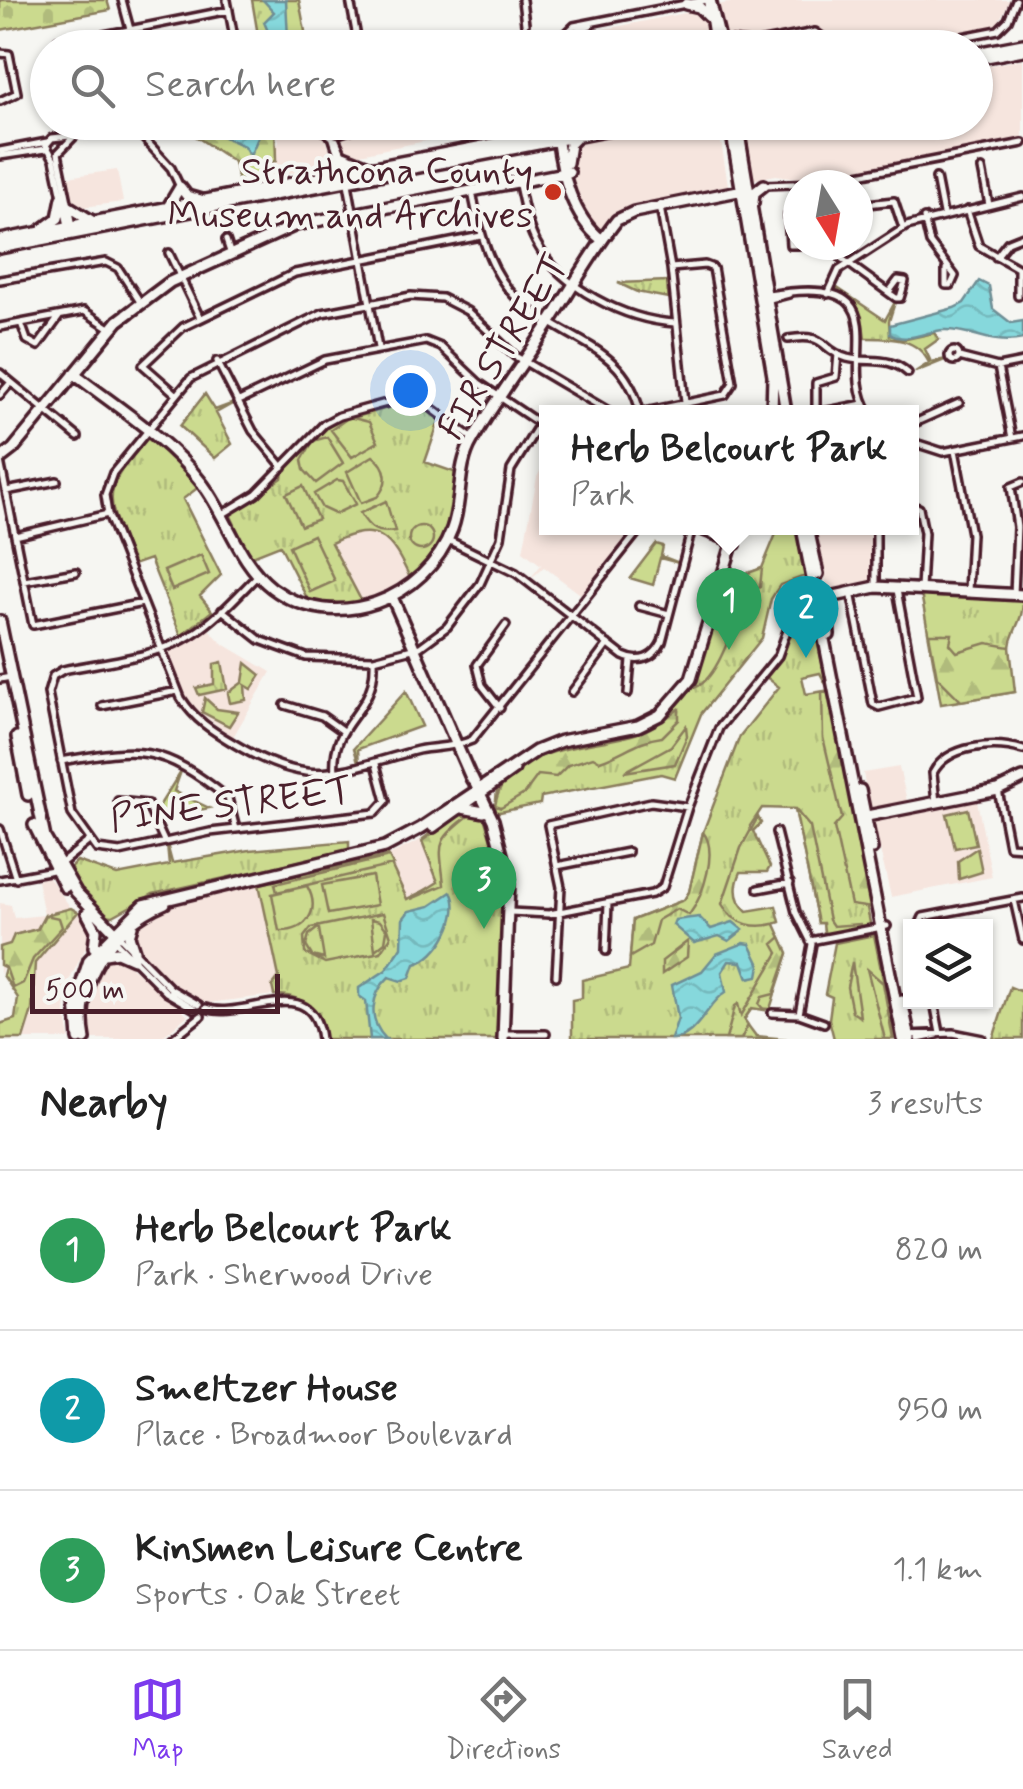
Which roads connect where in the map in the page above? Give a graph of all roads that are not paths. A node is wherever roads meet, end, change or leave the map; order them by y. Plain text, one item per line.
1 (122, 0) edge
2 (228, 0) edge
3 (350, 0) edge
4 (522, 0) edge
5 (709, 0) edge
6 (1016, 0) edge
7 (686, 4) junction
8 (229, 10) junction
9 (711, 23) junction
10 (524, 24) dead end
11 (128, 30) edge
12 (137, 30) edge
13 (233, 30) edge
14 (356, 30) edge
15 (570, 30) edge
16 (714, 30) edge
17 (716, 30) edge
18 (993, 31) edge
19 (1023, 47) edge
20 (0, 53) edge
21 (993, 53) edge
22 (0, 101) edge
23 (57, 140) edge
24 (65, 140) edge
25 (145, 140) edge
26 (334, 140) edge
27 (534, 140) edge
28 (534, 140) edge
29 (561, 140) edge
30 (574, 140) edge
31 (736, 140) edge
32 (529, 142) junction
33 (1023, 144) edge
34 (53, 148) junction
35 (0, 154) edge
36 (341, 157) junction
37 (739, 159) junction
38 (565, 166) junction
39 (375, 168) junction
40 (982, 169) dead end
41 (345, 175) junction
42 (320, 178) junction
43 (936, 178) dead end
44 (518, 182) junction
45 (764, 186) junction
46 (180, 187) junction
47 (744, 190) junction
48 (472, 192) junction
49 (721, 194) junction
50 (1023, 197) edge
51 (204, 201) junction
52 (65, 202) junction
53 (873, 203) edge
54 (989, 205) junction
55 (660, 206) junction
56 (168, 208) junction
57 (967, 210) junction
58 (352, 214) junction
59 (944, 214) junction
60 (745, 218) junction
61 (924, 218) junction
62 (94, 222) junction
63 (754, 226) junction
64 (903, 228) junction
65 (72, 230) junction
66 (36, 233) junction
67 (481, 236) junction
68 (1023, 236) edge
69 (0, 240) edge
70 (226, 240) dead end
71 (602, 240) junction
72 (0, 248) edge
73 (230, 252) junction
74 (168, 253) dead end
75 (996, 257) junction
76 (360, 259) junction
77 (846, 260) edge
78 (849, 263) junction
79 (671, 268) junction
80 (946, 269) dead end
81 (1021, 270) edge
82 (180, 277) junction
83 (0, 280) edge
84 (574, 283) junction
85 (889, 292) dead end
86 (828, 294) junction
87 (1018, 296) dead end
88 (766, 298) junction
89 (140, 302) junction
90 (369, 304) junction
91 (60, 315) junction
92 (200, 318) junction
93 (551, 321) junction
94 (21, 323) junction
95 (675, 323) junction
96 (0, 327) edge
97 (111, 328) junction
98 (788, 339) dead end
99 (378, 348) junction
100 (838, 354) junction
101 (959, 357) dead end
102 (526, 359) junction
103 (860, 359) junction
104 (217, 361) junction
105 (1023, 362) edge
106 (998, 367) junction
107 (0, 373) edge
108 (908, 373) dead end
109 (74, 374) junction
110 (11, 382) junction
111 (176, 394) junction
112 (0, 395) edge
113 (501, 397) junction
114 (237, 402) junction
115 (959, 403) dead end
116 (864, 404) joint
117 (599, 405) edge
118 (640, 405) edge
119 (685, 405) edge
120 (694, 405) edge
121 (772, 405) edge
122 (785, 405) edge
123 (819, 405) edge
124 (859, 405) edge
125 (46, 410) junction
126 (919, 421) edge
127 (539, 423) edge
128 (147, 431) junction
129 (539, 432) edge
130 (1023, 436) edge
131 (78, 437) dead end
132 (473, 439) junction
133 (1012, 439) junction
134 (919, 444) edge
135 (955, 450) junction
136 (0, 460) edge
137 (283, 467) junction
138 (56, 481) dead end
139 (1023, 482) edge
140 (6, 490) junction
141 (919, 510) edge
142 (108, 514) junction
143 (223, 514) junction
144 (1020, 530) edge
145 (635, 535) edge
146 (690, 535) edge
147 (711, 535) edge
148 (738, 535) edge
149 (807, 535) edge
150 (876, 535) edge
151 (14, 536) junction
152 (448, 540) junction
153 (735, 544) junction
154 (492, 561) junction
155 (76, 572) dead end
156 (258, 576) junction
157 (816, 579) junction
158 (24, 581) junction
159 (876, 587) junction
160 (897, 588) junction
161 (921, 589) junction
162 (851, 592) junction
163 (968, 592) junction
164 (1018, 594) edge
165 (835, 595) junction
166 (392, 597) junction
167 (819, 599) junction
168 (142, 603) junction
169 (803, 604) junction
170 (639, 606) dead end
171 (222, 610) junction
172 (669, 614) junction
173 (572, 616) junction
174 (0, 621) edge
175 (821, 624) junction
176 (506, 625) dead end
177 (829, 634) junction
178 (608, 644) junction
179 (161, 648) junction
180 (415, 649) junction
181 (0, 650) edge
182 (374, 659) junction
183 (632, 660) junction
184 (5, 678) edge
185 (178, 691) junction
186 (572, 692) dead end
187 (628, 693) dead end
188 (285, 705) dead end
189 (102, 706) dead end
190 (500, 708) junction
191 (343, 731) junction
192 (575, 740) junction
193 (458, 746) junction
194 (1023, 750) edge
195 (61, 761) junction
196 (376, 764) junction
197 (334, 773) junction
198 (1023, 778) edge
199 (500, 779) junction
200 (998, 790) junction
201 (478, 791) junction
202 (118, 801) dead end
203 (936, 803) junction
204 (459, 808) junction
205 (688, 808) junction
206 (487, 813) junction
207 (862, 817) junction
208 (0, 829) edge
209 (236, 829) junction
210 (776, 832) dead end
211 (89, 842) junction
212 (165, 842) junction
213 (1023, 847) edge
214 (628, 852) dead end
215 (557, 866) junction
216 (56, 868) junction
217 (16, 879) junction
218 (0, 880) edge
219 (790, 883) junction
220 (758, 890) dead end
221 (1023, 898) edge
222 (1014, 900) junction
223 (608, 903) junction
224 (144, 905) junction
225 (510, 912) junction
226 (560, 912) junction
227 (92, 914) junction
228 (132, 919) junction
229 (921, 919) edge
230 (885, 928) junction
231 (115, 935) junction
232 (1023, 940) edge
233 (811, 943) junction
234 (606, 951) dead end
235 (134, 955) junction
236 (94, 960) junction
237 (556, 976) dead end
238 (935, 1009) edge
239 (199, 1012) junction
240 (772, 1013) dead end
241 (799, 1014) junction
242 (824, 1023) dead end
243 (940, 1033) junction
244 (546, 1034) dead end
245 (503, 1036) edge
246 (908, 1038) edge
247 (82, 1039) edge
248 (172, 1039) edge
249 (321, 1039) edge
250 (982, 1039) edge

1 - 11 street
2 - 8 street
3 - 14 street
4 - 10 street
5 - 7 street
5 - 9 main road
5 - 17 main road
6 - 18 street
7 - 9 main road
7 - 15 street
8 - 12 street
8 - 13 street
9 - 16 main road
19 - 21 main road
20 - 22 street
23 - 34 street
24 - 34 street
25 - 46 street
26 - 36 street
27 - 32 main road
28 - 32 main road
29 - 38 main road
30 - 38 main road
31 - 37 main road
32 - 38 main road
32 - 39 main road
32 - 41 main road
33 - 45 street, FIR STREET
34 - 35 street
34 - 52 street
36 - 39 main road
36 - 41 street
36 - 42 main road
37 - 47 main road
37 - 49 main road
38 - 44 main road
38 - 71 main road
39 - 41 main road
40 - 54 street
41 - 42 main road
41 - 58 street
41 - 65 main road
42 - 51 main road
43 - 59 street
44 - 48 main road
44 - 84 street
45 - 47 street, FIR STREET
45 - 63 main road
46 - 51 main road
46 - 56 main road
47 - 49 main road, FIR STREET
47 - 60 main road
47 - 63 main road
48 - 58 main road
48 - 67 street
49 - 55 main road, FIR STREET
49 - 60 main road
50 - 54 street
51 - 56 main road
52 - 62 main road
52 - 65 street
52 - 66 main road
53 - 64 street
54 - 57 street
55 - 71 main road, FIR STREET
55 - 79 street
56 - 62 main road
57 - 59 street
57 - 75 street
58 - 73 main road
58 - 76 street
59 - 61 street
60 - 88 main road
61 - 64 street
61 - 80 street
62 - 65 main road
63 - 88 main road
64 - 78 street
65 - 66 main road
65 - 72 main road
66 - 69 main road
67 - 76 street
67 - 93 street
68 - 75 street
70 - 73 street
71 - 84 main road, FIR STREET
73 - 82 main road
74 - 82 street
75 - 81 street
76 - 90 street
76 - 92 street
77 - 78 street
78 - 85 street
78 - 86 street
79 - 95 street
79 - 120 street
81 - 87 street
82 - 89 main road
82 - 92 street
83 - 89 street
84 - 93 main road, FIR STREET
84 - 95 street
86 - 88 street
86 - 103 street
88 - 121 main road
88 - 122 main road
89 - 97 main road
90 - 99 street
90 - 102 street
90 - 104 street
91 - 94 street
91 - 94 street
91 - 97 street
92 - 111 street
93 - 102 main road, FIR STREET
93 - 118 street
94 - 96 street
95 - 119 street
97 - 109 main road
98 - 100 street
99 - 113 street
99 - 114 street
100 - 103 street
100 - 123 street
101 - 106 street
102 - 113 main road, FIR STREET
102 - 117 street
103 - 108 street
103 - 116 street
104 - 111 street
104 - 114 street
105 - 106 street
106 - 133 street
107 - 110 street
109 - 125 main road
109 - 128 main road, FIR STREET
110 - 112 street
110 - 125 street
111 - 128 street
113 - 127 street
113 - 132 main road, FIR STREET
114 - 137 street
115 - 126 street
116 - 124 street
125 - 131 street
125 - 136 main road
128 - 142 street
128 - 143 main road, FIR STREET
129 - 154 street
130 - 133 street
132 - 137 street
132 - 152 main road, FIR STREET
133 - 135 street
134 - 135 street
135 - 163 street
136 - 140 street
137 - 143 street
138 - 140 street
139 - 144 street
140 - 151 street
141 - 161 street
142 - 151 street
142 - 168 street
143 - 156 main road, FIR STREET
144 - 164 street
145 - 173 street
146 - 172 street
147 - 153 street
148 - 153 main road
149 - 157 main road
150 - 159 street
151 - 158 street
152 - 154 street
152 - 166 main road, FIR STREET
153 - 192 main road
154 - 173 street
154 - 180 street
155 - 158 street
156 - 166 main road, FIR STREET
156 - 171 street, PINE STREET
157 - 165 main road
157 - 167 main road
157 - 169 main road
158 - 168 street
159 - 160 main road
159 - 162 main road
160 - 161 main road
160 - 162 street
161 - 163 main road
162 - 165 main road
163 - 164 main road
165 - 167 main road
165 - 177 main road
166 - 180 main road
167 - 169 street
167 - 175 main road
167 - 177 main road
168 - 179 street
169 - 175 main road
169 - 205 street
170 - 172 street
171 - 179 street, PINE STREET
171 - 182 street
172 - 183 street
173 - 178 street
173 - 190 street
174 - 184 main road
175 - 207 main road
176 - 190 street
177 - 207 main road
178 - 183 street
178 - 186 street
179 - 185 street
179 - 195 street, PINE STREET
180 - 182 street
180 - 193 main road
181 - 184 main road
182 - 191 street
183 - 187 street
184 - 216 main road
185 - 189 street
185 - 197 street
188 - 191 street
190 - 193 street
191 - 197 street
192 - 199 main road
192 - 201 main road
193 - 196 street
193 - 201 main road
194 - 203 street
195 - 209 street
195 - 211 street, PINE STREET
196 - 197 street
196 - 209 street, PINE STREET
198 - 200 main road
199 - 201 main road
199 - 206 main road
200 - 203 main road
200 - 213 street
201 - 204 main road
201 - 206 main road
201 - 224 main road
202 - 212 street
203 - 207 main road
204 - 206 main road
204 - 228 main road
205 - 215 street
205 - 223 street
206 - 225 main road
207 - 230 main road
208 - 217 street
209 - 212 street, PINE STREET
210 - 219 street
211 - 212 street, PINE STREET
211 - 216 street
214 - 215 street
215 - 226 street
216 - 217 street
216 - 227 main road
217 - 218 street
219 - 220 street
219 - 233 street
221 - 222 street
222 - 229 street
222 - 232 street
223 - 226 street
223 - 234 street
224 - 228 main road
224 - 231 main road
225 - 226 street
225 - 245 main road
226 - 237 street
227 - 228 main road
227 - 231 main road
227 - 236 main road
228 - 231 main road
228 - 235 main road
230 - 233 street
230 - 246 main road
231 - 235 street
231 - 236 main road
233 - 241 street
235 - 236 main road
235 - 239 street
236 - 247 main road
238 - 243 street
239 - 248 street
239 - 249 street
240 - 241 street
241 - 242 street
243 - 246 street
243 - 250 street
244 - 245 street

